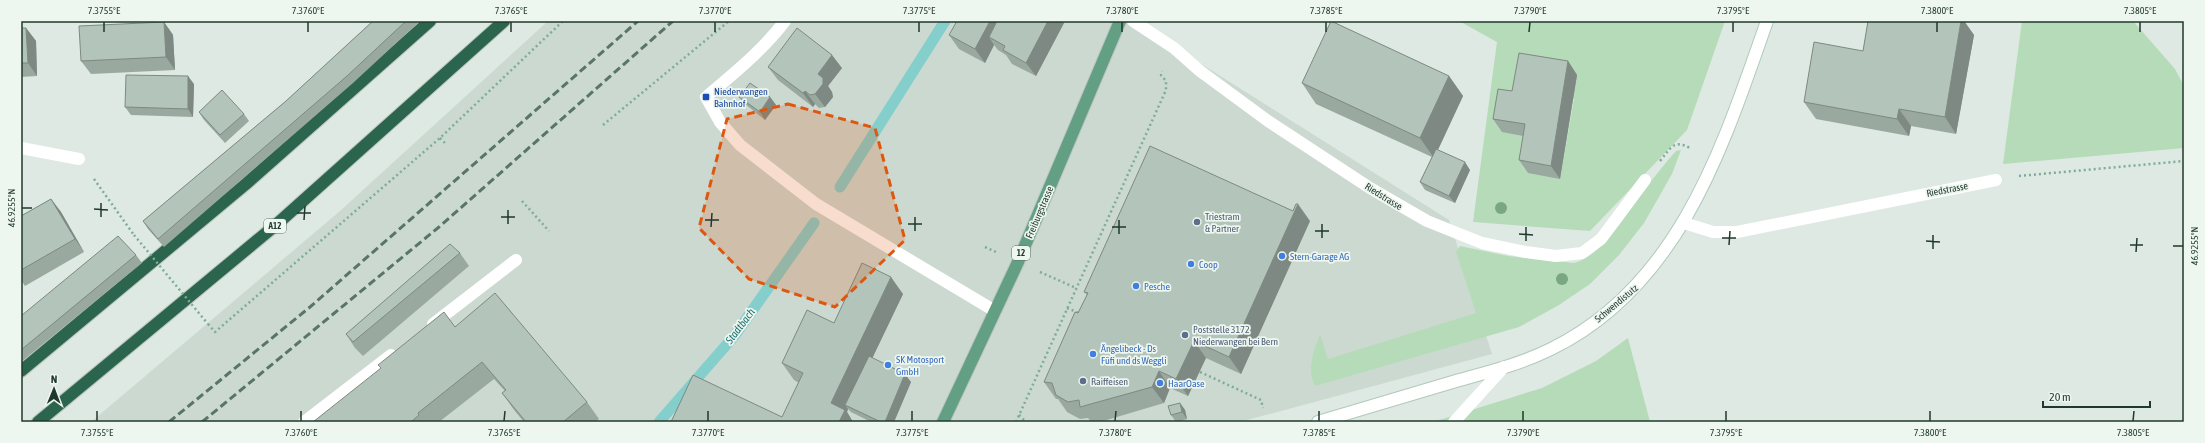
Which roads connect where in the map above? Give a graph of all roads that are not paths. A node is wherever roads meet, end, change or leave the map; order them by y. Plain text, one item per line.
1 (430, 21) edge
2 (504, 21) edge
3 (785, 21) edge
4 (1120, 21) edge
5 (1132, 21) edge
6 (1767, 21) edge
7 (21, 148) edge
8 (79, 159) road end
9 (1645, 180) road end
10 (1996, 180) road end
11 (1684, 223) junction
12 (516, 260) dead end
13 (995, 311) junction
14 (424, 331) edge
15 (398, 350) edge
16 (1504, 367) junction
17 (21, 371) edge
18 (38, 422) edge
19 (304, 422) edge
20 (943, 422) edge
21 (1318, 422) edge
22 (1454, 422) edge

1 - 17 highway
2 - 18 highway, A12
3 - 13 main road
4 - 13 main road, Freiburgstrasse / 12
5 - 9 main road, Riedstrasse
6 - 11 main road, Schwendistutz
7 - 8 main road
10 - 11 main road, Riedstrasse
11 - 16 main road, Schwendistutz
12 - 14 main road
13 - 20 main road, Freiburgstrasse / 12
15 - 19 main road
16 - 21 main road, Schwendistutz
16 - 22 main road

